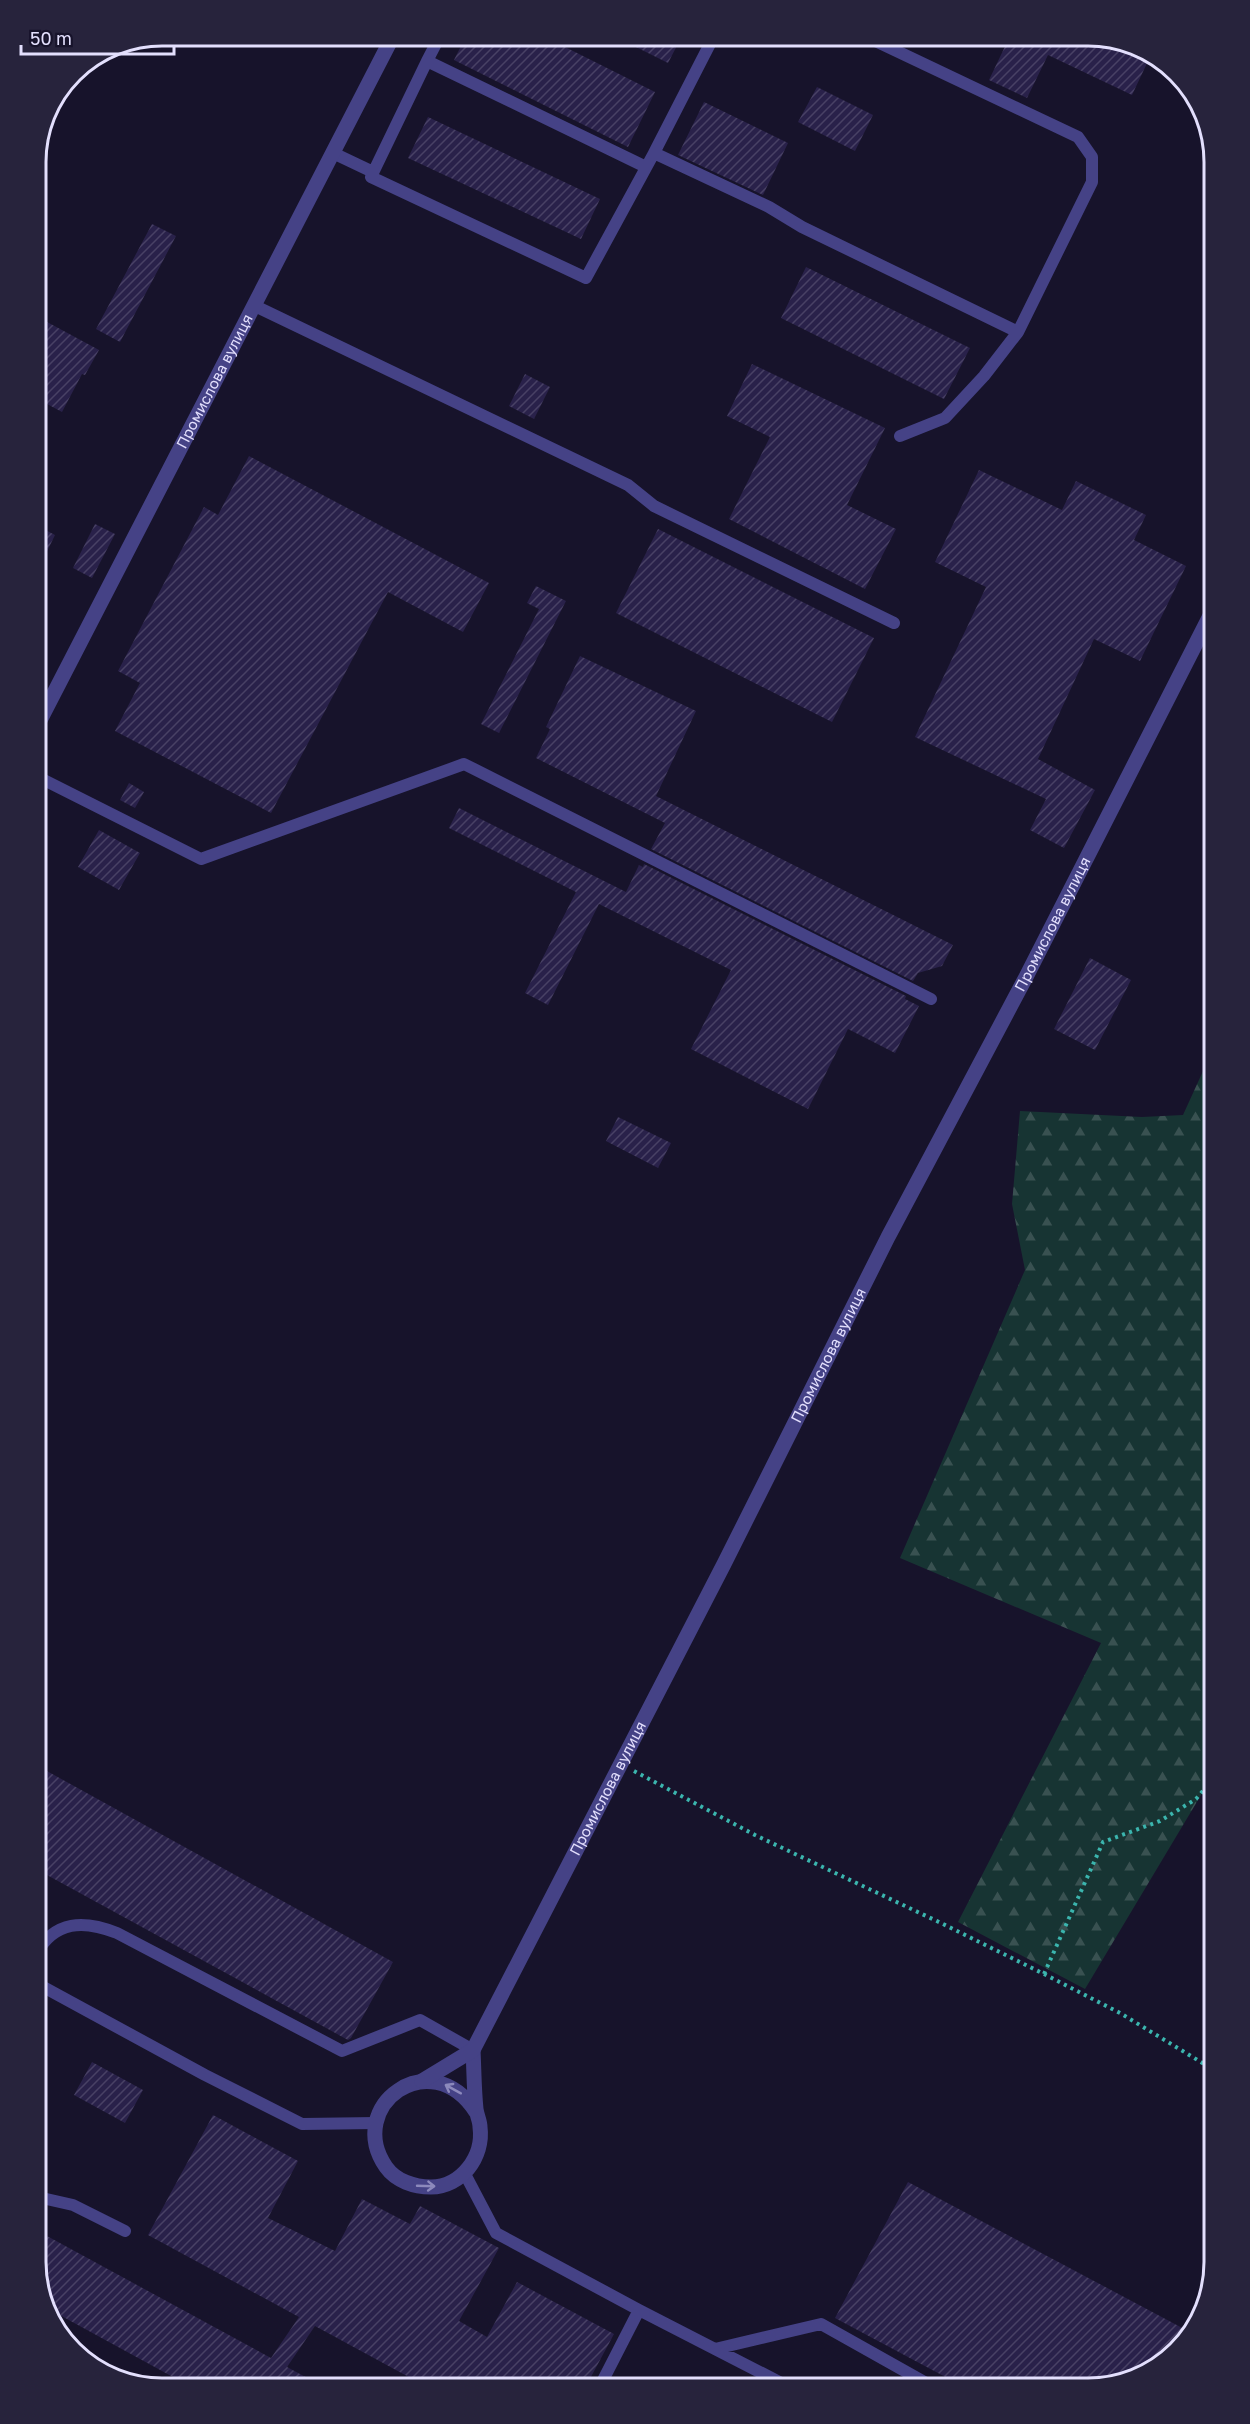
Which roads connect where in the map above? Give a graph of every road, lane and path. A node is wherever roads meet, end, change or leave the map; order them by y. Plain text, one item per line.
1 (387, 47) edge
2 (434, 47) edge
3 (708, 47) edge
4 (898, 47) edge
5 (427, 61) junction
6 (333, 153) junction
7 (654, 153) junction
8 (646, 167) junction
9 (373, 172) junction
10 (255, 306) junction
11 (1018, 332) junction
12 (900, 436) dead end
13 (894, 623) dead end
14 (1204, 628) edge
15 (47, 707) edge
16 (47, 781) edge
17 (931, 999) dead end
18 (621, 1765) junction
19 (1204, 1790) edge
20 (46, 1938) edge
21 (1044, 1974) junction
22 (46, 1988) edge
23 (473, 2050) junction
24 (1204, 2064) edge
25 (422, 2081) junction
26 (476, 2112) junction
27 (375, 2123) junction
28 (465, 2174) junction
29 (46, 2199) edge
30 (125, 2232) dead end
31 (639, 2310) junction
32 (715, 2349) junction
33 (604, 2377) edge
34 (771, 2378) edge
35 (917, 2378) edge

1 - 6 street, Промислова вулиця
2 - 5 lane
3 - 7 lane
4 - 11 lane
5 - 8 lane
5 - 9 lane
6 - 9 lane
6 - 10 street, Промислова вулиця
7 - 8 lane
7 - 11 lane
8 - 9 lane
10 - 13 lane
10 - 15 street, Промислова вулиця
11 - 12 lane
14 - 18 street, Промислова вулиця
16 - 17 lane
18 - 21 path
18 - 23 street, Промислова вулиця
19 - 21 path
20 - 23 lane
21 - 24 path
22 - 27 lane
23 - 25 street
23 - 26 street
26 -> 25 street
25 - 27 street
26 - 28 street
27 -> 28 street
28 - 31 lane
29 - 30 lane
31 - 32 lane
31 - 33 lane
32 - 34 lane
32 - 35 lane

